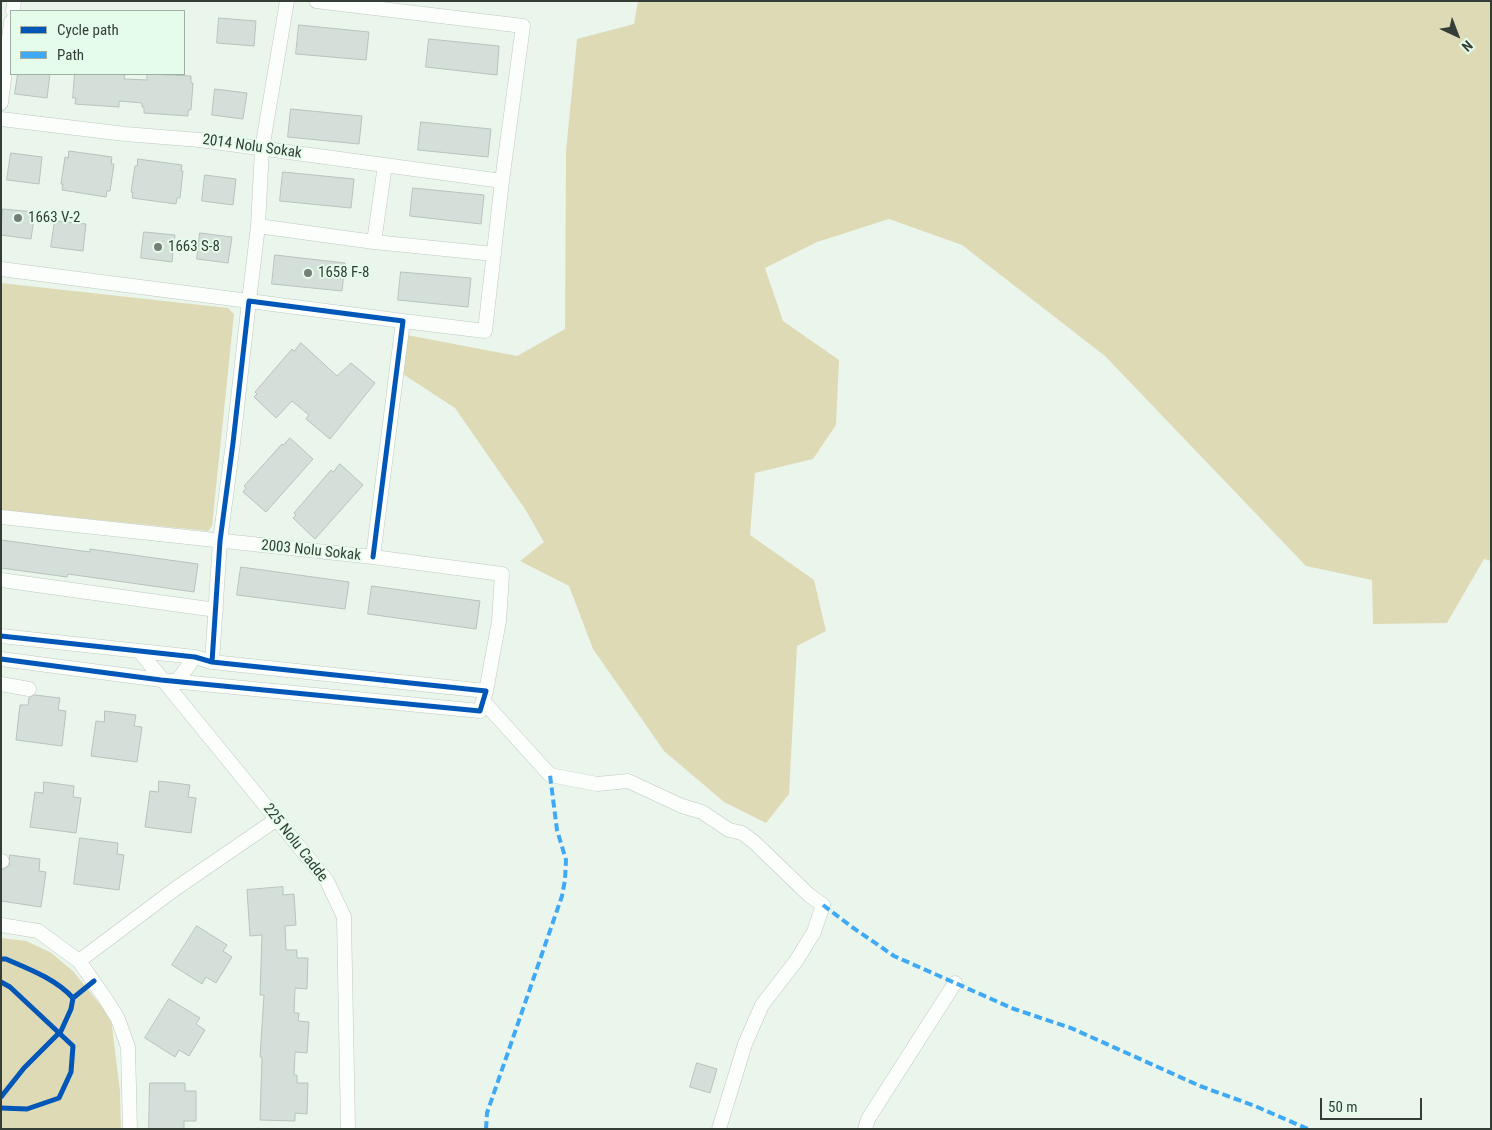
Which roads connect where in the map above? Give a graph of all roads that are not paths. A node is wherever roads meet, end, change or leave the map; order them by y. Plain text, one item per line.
1 (287, 1) edge
2 (316, 1) edge
3 (10, 30) edge
4 (1, 104) edge
5 (1, 119) edge
6 (262, 149) junction
7 (385, 165) junction
8 (502, 181) junction
9 (258, 226) junction
10 (374, 242) junction
11 (494, 254) junction
12 (1, 269) edge
13 (249, 301) junction
14 (403, 321) junction
15 (1, 517) edge
16 (220, 542) junction
17 (373, 557) junction
18 (1, 580) edge
19 (216, 610) junction
20 (1, 636) edge
21 (140, 652) junction
22 (194, 657) junction
23 (1, 659) edge
24 (212, 662) junction
25 (161, 680) junction
26 (177, 681) junction
27 (1, 684) edge
28 (29, 689) dead end
29 (485, 696) junction
30 (277, 819) junction
31 (1, 925) edge
32 (79, 960) junction
33 (955, 983) dead end
34 (130, 1129) edge
35 (348, 1129) edge
36 (719, 1129) edge
37 (865, 1129) edge

1 - 6 street
2 - 8 street
3 - 4 street
5 - 6 street, 2014 Nolu Sokak
6 - 7 street, 2014 Nolu Sokak
6 - 9 street
7 - 8 street, 2014 Nolu Sokak
7 - 10 street
8 - 11 street
9 - 10 street
9 - 13 street
10 - 11 street
11 - 14 street
12 - 13 street
13 - 14 street
13 - 16 street
14 - 17 street
15 - 16 street, 2003 Nolu Sokak
16 - 17 street, 2003 Nolu Sokak
16 - 19 street
17 - 29 street, 2003 Nolu Sokak
18 - 19 street
19 - 24 street
20 - 21 street
21 - 22 street
21 - 25 street, 225 Nolu Cadde
22 - 24 street
22 - 26 street
23 - 25 street
24 - 29 street
25 - 26 street
25 - 30 street, 225 Nolu Cadde
26 - 29 street
27 - 28 street
29 - 36 street
30 - 32 street
30 - 35 street, 225 Nolu Cadde
31 - 32 street
32 - 34 street
33 - 37 street

